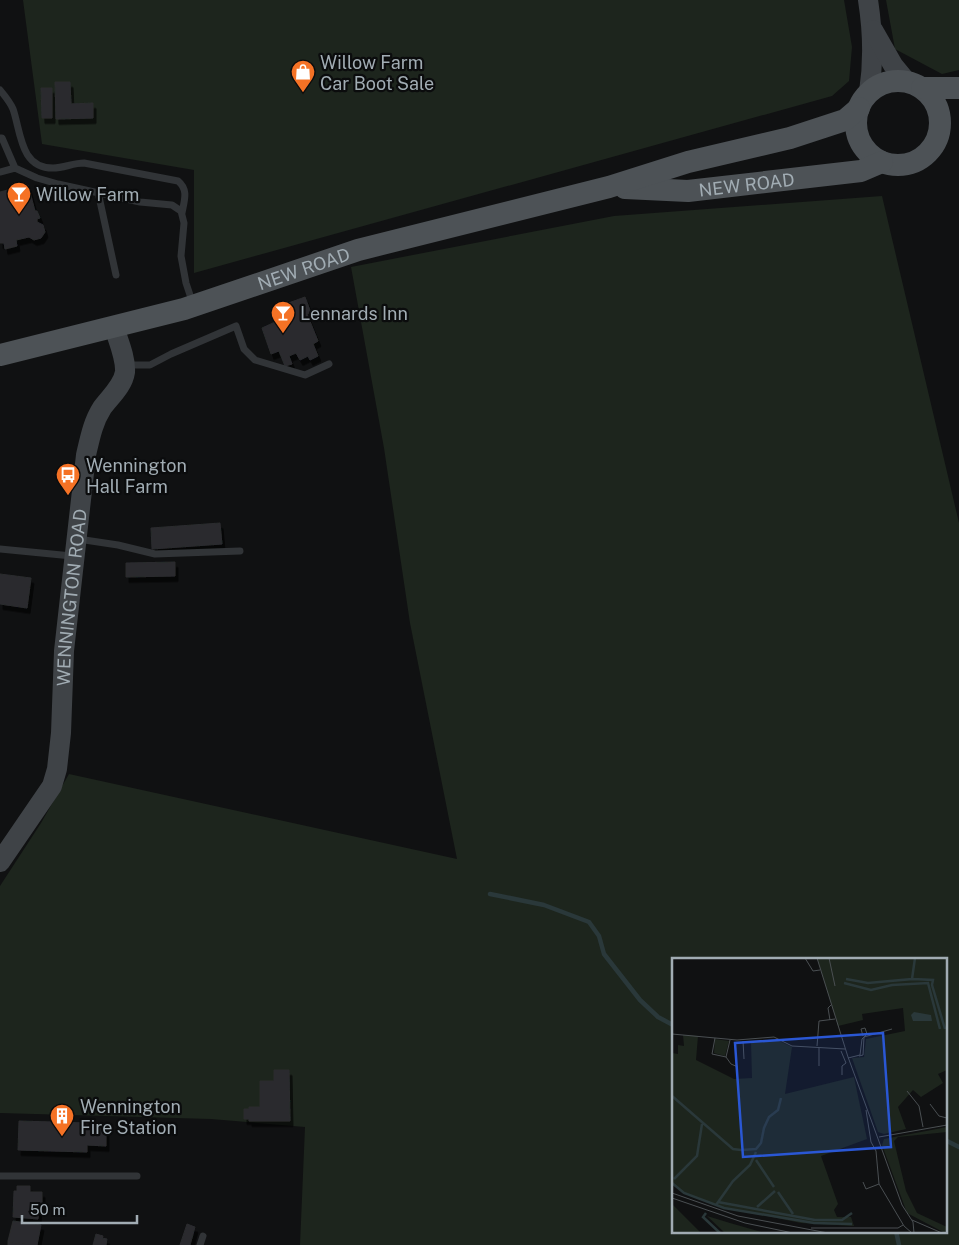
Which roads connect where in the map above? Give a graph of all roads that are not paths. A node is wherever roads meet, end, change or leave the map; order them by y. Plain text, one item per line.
1 (868, 0) edge
2 (873, 30) junction
3 (914, 85) junction
4 (959, 88) edge
5 (0, 90) edge
6 (864, 100) junction
7 (959, 132) edge
8 (0, 138) edge
9 (936, 140) junction
10 (882, 162) junction
11 (15, 168) junction
12 (0, 172) edge
13 (609, 187) junction
14 (98, 192) junction
15 (182, 213) junction
16 (116, 275) dead end
17 (194, 306) junction
18 (114, 327) junction
19 (0, 356) edge
20 (329, 364) dead end
21 (125, 365) junction
22 (74, 548) junction
23 (0, 549) edge
24 (240, 551) dead end
25 (0, 862) edge
26 (0, 1176) edge
27 (137, 1176) dead end
28 (203, 1236) dead end
29 (200, 1245) edge

1 - 2 main road
2 - 3 main road
2 - 6 main road
3 - 4 main road
3 - 6 main road
3 - 9 main road
5 - 15 lane
6 - 10 main road
6 - 13 main road, NEW ROAD
7 - 9 main road
8 - 11 lane
9 - 10 main road
10 - 13 main road, NEW ROAD
11 - 12 lane
11 - 14 lane
13 - 17 main road, NEW ROAD
14 - 15 lane
14 - 16 lane
15 - 17 lane
17 - 18 main road, NEW ROAD
18 - 19 main road, NEW ROAD
18 - 21 main road
20 - 21 lane
21 - 22 main road, WENNINGTON ROAD
22 - 23 lane
22 - 24 lane
22 - 25 main road, WENNINGTON ROAD
26 - 27 lane
28 - 29 lane

